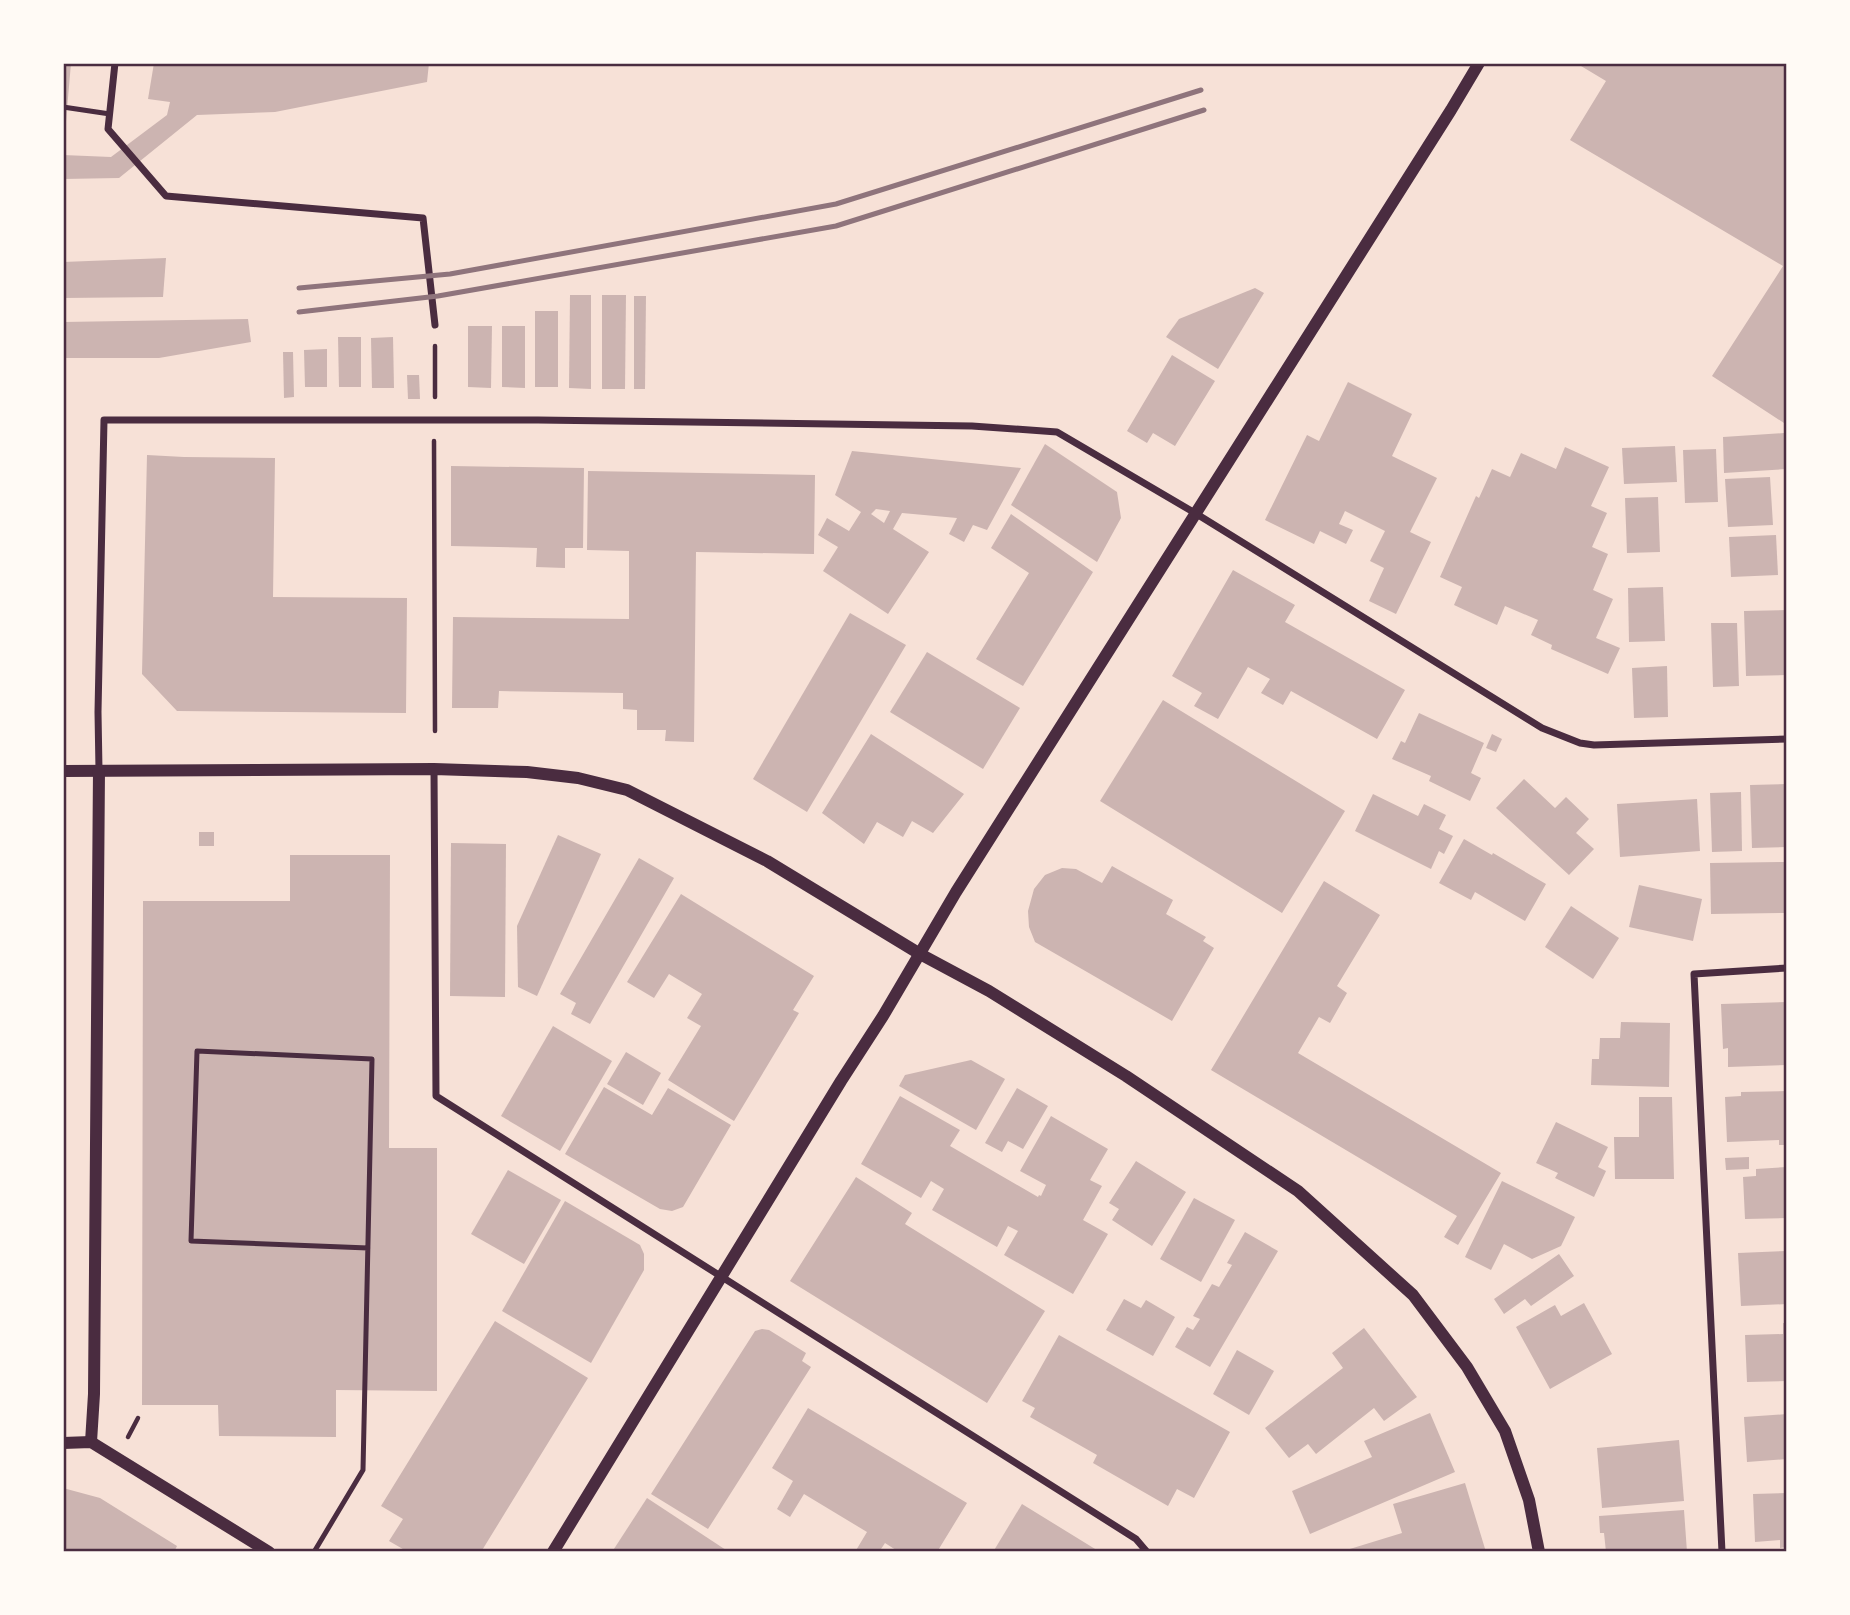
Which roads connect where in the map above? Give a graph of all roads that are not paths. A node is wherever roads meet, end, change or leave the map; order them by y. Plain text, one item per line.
1 (115, 63) edge
2 (1479, 63) edge
3 (63, 107) edge
4 (110, 114) junction
5 (435, 326) road end
6 (1195, 513) junction
7 (1787, 739) edge
8 (434, 769) junction
9 (99, 770) junction
10 (63, 771) edge
11 (920, 954) junction
12 (1787, 968) edge
13 (368, 1248) junction
14 (720, 1277) junction
15 (90, 1442) junction
16 (63, 1443) edge
17 (269, 1552) edge
18 (314, 1552) edge
19 (553, 1552) edge
20 (1147, 1552) edge
21 (1539, 1552) edge
22 (1722, 1552) edge

1 - 4 street
2 - 6 street
3 - 4 lane
4 - 5 street
6 - 7 street
6 - 9 street
6 - 11 street
8 - 9 street
8 - 11 street
8 - 14 street
9 - 10 street
9 - 15 street
11 - 14 street
11 - 21 street
12 - 22 street
13 - 13 lane
13 - 18 lane
14 - 19 street
14 - 20 street
15 - 16 street
15 - 17 street

